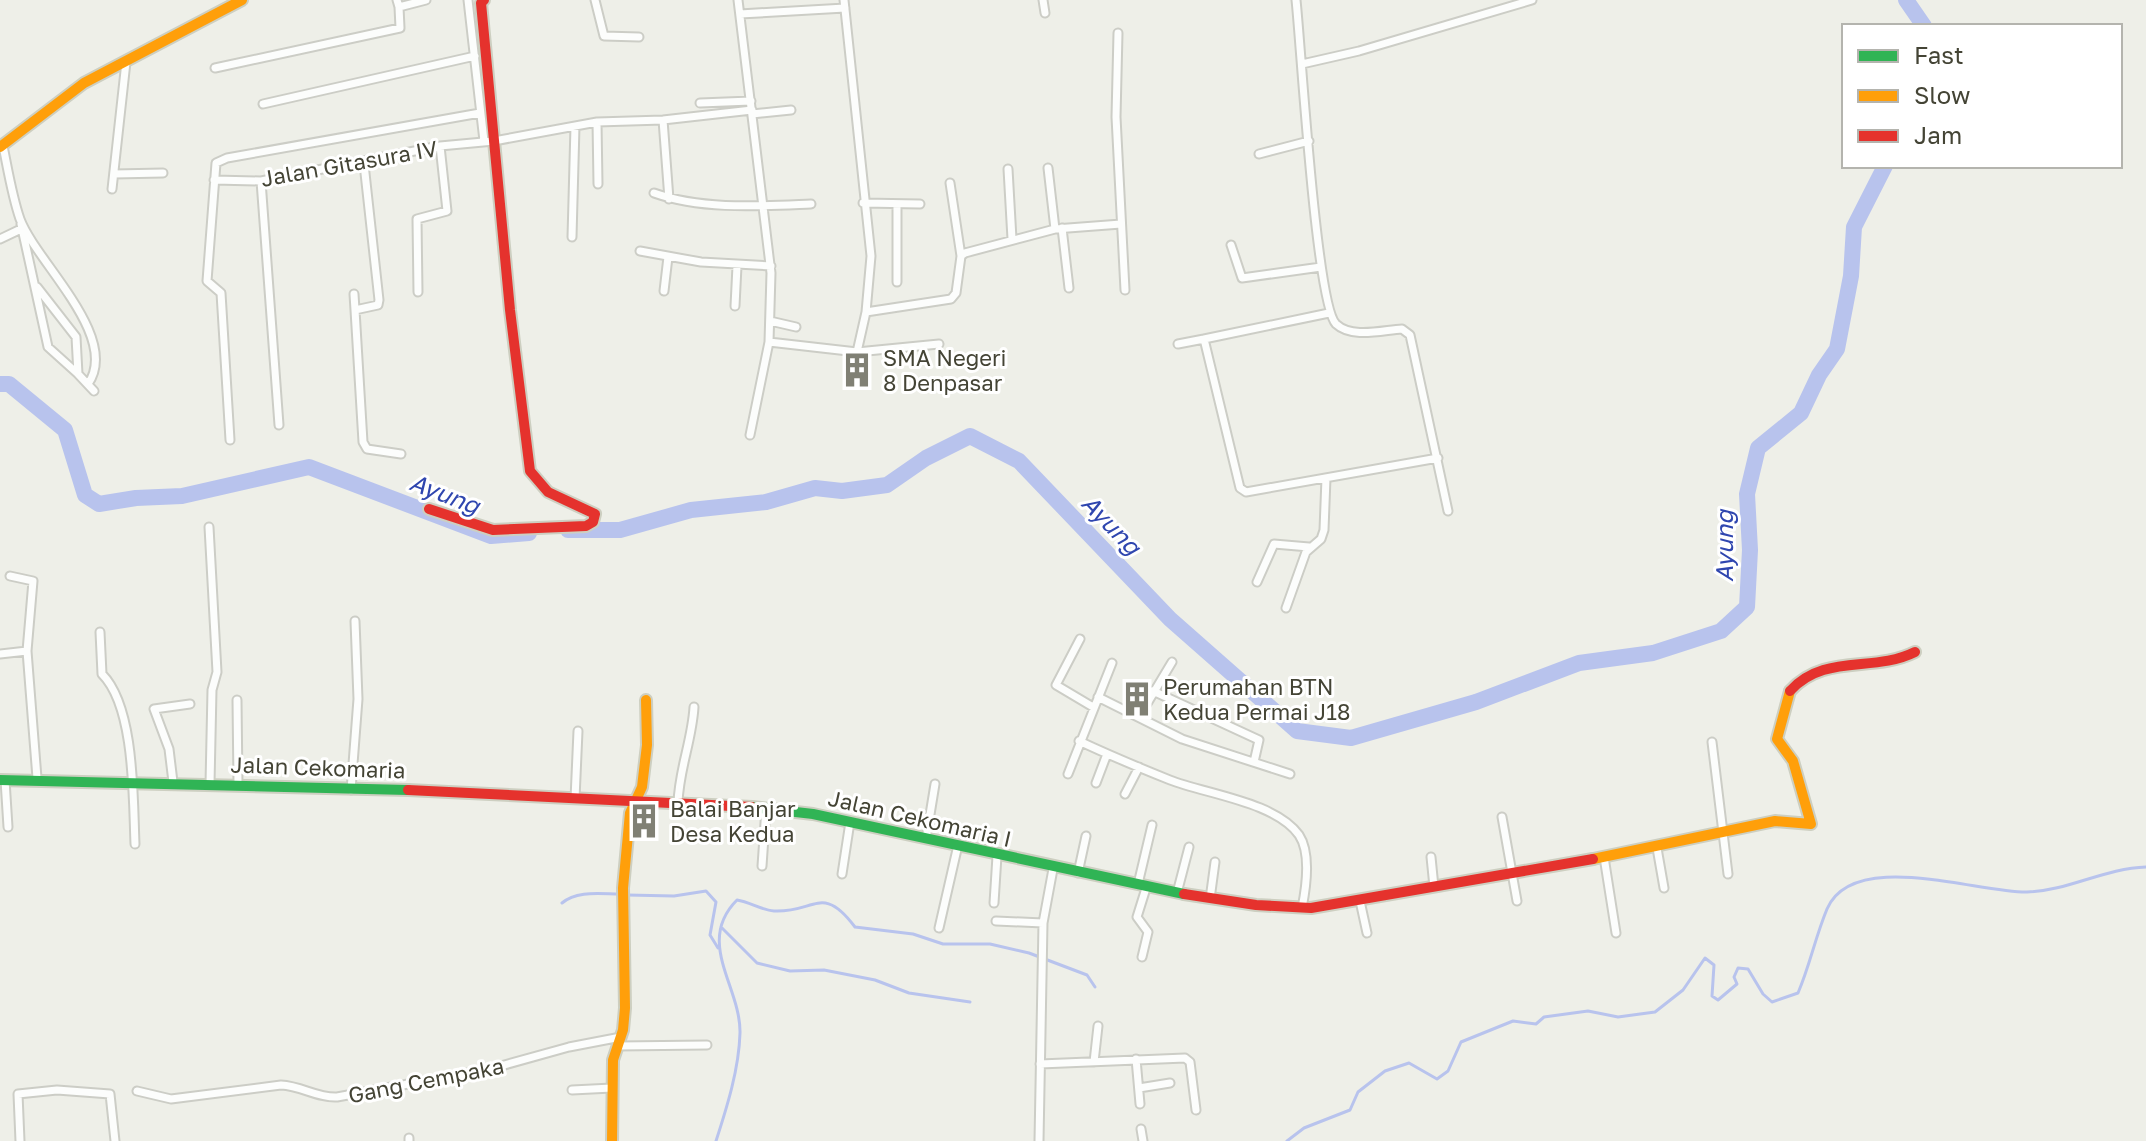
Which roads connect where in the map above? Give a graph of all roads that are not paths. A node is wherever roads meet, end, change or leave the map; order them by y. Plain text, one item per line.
1 (242, 0) edge
2 (426, 0) edge
3 (468, 0) edge
4 (484, 0) edge
5 (595, 0) edge
6 (738, 0) edge
7 (1043, 0) edge
8 (1296, 0) edge
9 (1532, 0) edge
10 (398, 3) edge
11 (844, 4) edge
12 (1045, 13) dead end
13 (740, 14) junction
14 (1118, 33) dead end
15 (639, 37) dead end
16 (475, 56) junction
17 (126, 62) junction
18 (1302, 64) junction
19 (215, 68) dead end
20 (700, 103) dead end
21 (263, 104) dead end
22 (752, 108) junction
23 (791, 110) dead end
24 (480, 113) junction
25 (663, 120) junction
26 (597, 122) junction
27 (575, 126) junction
28 (489, 141) junction
29 (1309, 141) junction
30 (1, 146) edge
31 (440, 146) junction
32 (1259, 154) dead end
33 (364, 164) junction
34 (1048, 168) dead end
35 (1008, 169) dead end
36 (163, 173) dead end
37 (114, 174) junction
38 (214, 180) junction
39 (261, 181) junction
40 (950, 183) dead end
41 (598, 184) dead end
42 (112, 189) dead end
43 (654, 193) dead end
44 (669, 199) junction
45 (863, 203) junction
46 (811, 204) dead end
47 (920, 204) dead end
48 (897, 205) junction
49 (764, 206) junction
50 (20, 218) junction
51 (1121, 224) junction
52 (21, 229) junction
53 (1058, 229) junction
54 (572, 237) dead end
55 (0, 239) edge
56 (1012, 239) junction
57 (1231, 245) dead end
58 (640, 251) dead end
59 (961, 256) junction
60 (668, 257) junction
61 (737, 266) junction
62 (771, 266) junction
63 (1321, 267) junction
64 (897, 282) dead end
65 (35, 285) junction
66 (1069, 288) dead end
67 (1125, 290) dead end
68 (664, 291) dead end
69 (418, 292) dead end
70 (354, 294) dead end
71 (735, 306) dead end
72 (355, 310) junction
73 (866, 312) junction
74 (1329, 313) junction
75 (770, 321) junction
76 (796, 327) dead end
77 (1204, 339) junction
78 (769, 342) junction
79 (939, 344) dead end
80 (1178, 344) dead end
81 (857, 352) junction
82 (78, 374) junction
83 (854, 378) dead end
84 (279, 425) dead end
85 (750, 435) dead end
86 (230, 440) dead end
87 (401, 454) dead end
88 (1438, 458) junction
89 (1326, 478) junction
90 (429, 509) dead end
91 (1448, 511) dead end
92 (209, 527) dead end
93 (1309, 547) junction
94 (10, 576) dead end
95 (1257, 582) dead end
96 (1286, 608) dead end
97 (355, 621) dead end
98 (100, 632) dead end
99 (1080, 639) dead end
100 (27, 651) junction
101 (1915, 652) dead end
102 (0, 654) edge
103 (1172, 662) dead end
104 (1112, 663) dead end
105 (1153, 691) junction
106 (1098, 697) junction
107 (237, 700) dead end
108 (646, 700) dead end
109 (190, 704) dead end
110 (694, 707) dead end
111 (1093, 707) junction
112 (1139, 717) junction
113 (578, 731) dead end
114 (1079, 741) junction
115 (1712, 742) dead end
116 (1107, 754) junction
117 (1254, 762) junction
118 (1139, 767) junction
119 (1068, 774) dead end
120 (1290, 774) dead end
121 (37, 778) junction
122 (2, 780) edge
123 (133, 782) junction
124 (173, 782) junction
125 (1096, 783) dead end
126 (210, 784) junction
127 (238, 784) junction
128 (935, 784) dead end
129 (351, 790) junction
130 (1125, 794) dead end
131 (575, 799) junction
132 (635, 803) junction
133 (678, 803) junction
134 (766, 808) junction
135 (1502, 817) dead end
136 (850, 822) junction
137 (1152, 825) dead end
138 (8, 827) dead end
139 (1721, 832) junction
140 (1086, 836) dead end
141 (926, 839) junction
142 (135, 844) dead end
143 (958, 845) junction
144 (1189, 847) dead end
145 (1657, 848) junction
146 (997, 856) junction
147 (1431, 857) dead end
148 (1604, 857) junction
149 (1215, 862) dead end
150 (762, 866) dead end
151 (1053, 869) junction
152 (1512, 872) junction
153 (1078, 873) junction
154 (842, 874) dead end
155 (1728, 874) dead end
156 (1142, 884) junction
157 (1434, 887) junction
158 (1664, 888) dead end
159 (1177, 893) junction
160 (1210, 899) junction
161 (1360, 901) junction
162 (1517, 901) dead end
163 (994, 903) dead end
164 (1302, 908) junction
165 (996, 921) dead end
166 (1043, 923) junction
167 (939, 928) dead end
168 (1367, 933) dead end
169 (1616, 933) dead end
170 (1142, 957) dead end
171 (1098, 1026) dead end
172 (619, 1042) junction
173 (707, 1045) dead end
174 (1136, 1059) junction
175 (1094, 1062) junction
176 (1040, 1064) junction
177 (1170, 1083) dead end
178 (612, 1088) junction
179 (1139, 1088) junction
180 (572, 1090) dead end
181 (137, 1091) dead end
182 (1140, 1104) dead end
183 (1196, 1110) dead end
184 (1141, 1129) dead end
185 (20, 1141) edge
186 (115, 1141) edge
187 (612, 1141) edge
188 (1039, 1141) edge
189 (1143, 1141) edge

1 - 17 street
2 - 10 street
3 - 16 street
4 - 28 street
5 - 15 street
6 - 13 street
7 - 12 street
8 - 18 street
9 - 18 street
10 - 19 street
11 - 13 street
11 - 45 street
13 - 22 street
14 - 51 street
16 - 21 street
16 - 24 street
17 - 30 street
17 - 37 street
18 - 29 street
20 - 22 street
22 - 23 street
22 - 25 street, Jalan Gitasura IV
22 - 49 street
24 - 28 street
24 - 38 street
25 - 26 street, Jalan Gitasura IV
25 - 44 street
26 - 27 street, Jalan Gitasura IV
26 - 41 street
27 - 28 street, Jalan Gitasura IV
27 - 54 street
28 - 31 street, Jalan Gitasura IV
28 - 90 street
29 - 32 street
29 - 63 street
30 - 50 street
31 - 33 street, Jalan Gitasura IV
31 - 69 street
33 - 39 street, Jalan Gitasura IV
33 - 72 street
34 - 53 street
35 - 56 street
36 - 37 street
37 - 42 street
38 - 39 street, Jalan Gitasura IV
38 - 86 street
39 - 84 street
40 - 59 street
43 - 44 street
44 - 49 street
45 - 48 street
45 - 73 street
46 - 49 street
47 - 48 street
48 - 64 street
49 - 62 street
50 - 52 street
50 - 82 street
51 - 53 street
51 - 67 street
52 - 55 street
52 - 65 street
53 - 56 street
53 - 66 street
56 - 59 street
57 - 63 street
58 - 60 street
59 - 73 street
60 - 61 street
60 - 68 street
61 - 62 street
61 - 71 street
62 - 75 street
63 - 74 street
65 - 82 street
65 - 82 street
70 - 72 street
72 - 87 street
73 - 81 street
74 - 77 street
74 - 88 street
75 - 76 street
75 - 78 street
77 - 80 street
77 - 89 street
78 - 81 street
78 - 85 street
79 - 81 street
81 - 83 street
88 - 89 street
88 - 91 street
89 - 93 street
92 - 126 street
93 - 95 street
93 - 96 street
94 - 100 street
97 - 129 street
98 - 123 street
99 - 111 street
100 - 102 street
100 - 121 street
101 - 139 street, Jalan Cekomaria I
103 - 105 street
104 - 106 street
105 - 112 street
105 - 117 street
106 - 111 street
106 - 112 street
107 - 127 street
108 - 132 street
109 - 124 street
110 - 133 street
111 - 114 street
112 - 117 street
113 - 131 street
114 - 116 street
114 - 119 street
115 - 139 street
116 - 118 street
116 - 125 street
117 - 120 street
118 - 130 street
118 - 164 street
121 - 122 street, Jalan Cekomaria
121 - 123 street, Jalan Cekomaria
122 - 138 street
123 - 124 street, Jalan Cekomaria
123 - 142 street
124 - 126 street, Jalan Cekomaria
126 - 127 street, Jalan Cekomaria
127 - 129 street, Jalan Cekomaria
128 - 141 street
129 - 131 street, Jalan Cekomaria
131 - 132 street, Jalan Cekomaria
132 - 133 street, Jalan Cekomaria I
132 - 172 street
133 - 134 street, Jalan Cekomaria I
134 - 136 street, Jalan Cekomaria I
134 - 150 street
135 - 152 street
136 - 141 street, Jalan Cekomaria I
136 - 154 street
137 - 156 street
139 - 145 street, Jalan Cekomaria I
139 - 155 street
140 - 153 street
141 - 143 street, Jalan Cekomaria I
143 - 146 street, Jalan Cekomaria I
143 - 167 street
144 - 159 street
145 - 148 street, Jalan Cekomaria I
145 - 158 street
146 - 151 street, Jalan Cekomaria I
146 - 163 street
147 - 157 street
148 - 152 street, Jalan Cekomaria I
148 - 169 street
149 - 160 street
151 - 153 street, Jalan Cekomaria I
151 - 166 street
152 - 157 street, Jalan Cekomaria I
152 - 162 street
153 - 156 street, Jalan Cekomaria I
156 - 159 street, Jalan Cekomaria I
156 - 170 street
157 - 161 street, Jalan Cekomaria I
159 - 160 street, Jalan Cekomaria I
160 - 164 street, Jalan Cekomaria I
161 - 164 street, Jalan Cekomaria I
161 - 168 street
165 - 166 street
166 - 176 street
171 - 175 street
172 - 173 street, Gang Cempaka
172 - 178 street
172 - 181 street, Gang Cempaka
174 - 175 street
174 - 179 street
174 - 183 street
175 - 176 street
176 - 188 street
177 - 179 street
178 - 180 street
178 - 187 street
179 - 182 street
184 - 189 street
185 - 186 street

